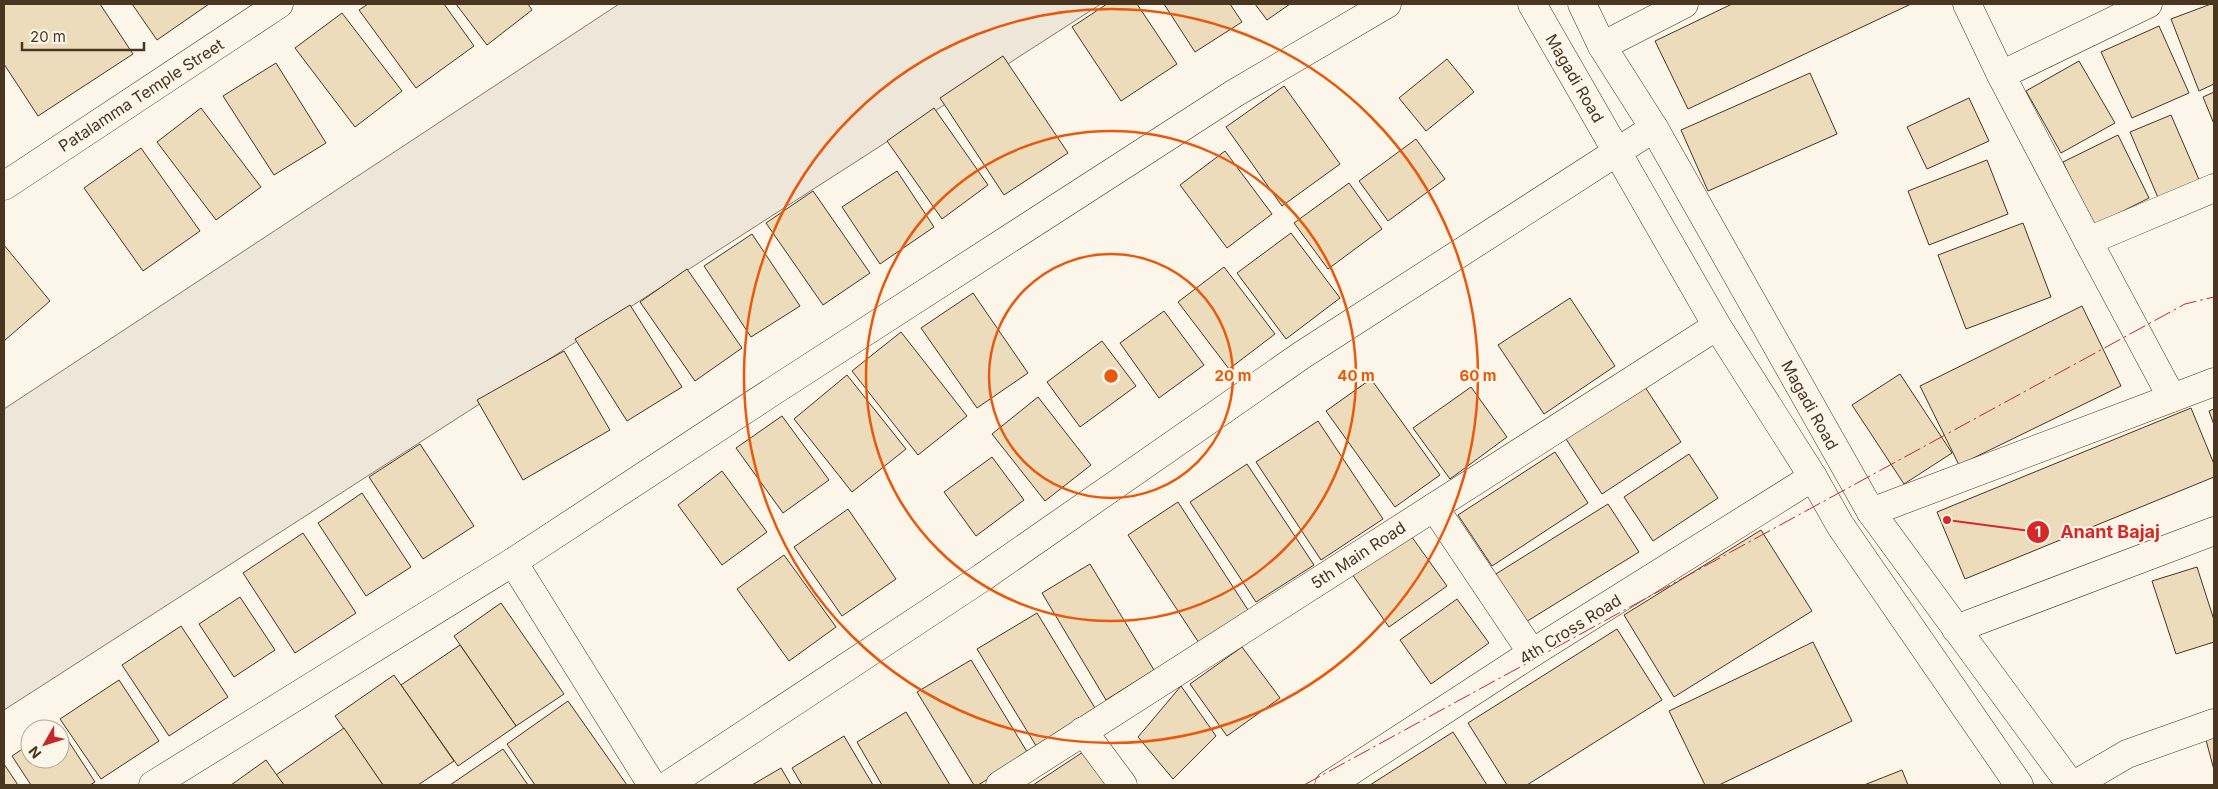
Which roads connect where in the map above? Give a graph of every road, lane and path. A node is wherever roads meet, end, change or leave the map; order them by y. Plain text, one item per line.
1 (278, 4) edge
2 (1388, 4) edge
3 (1532, 4) edge
4 (1582, 4) edge
5 (1684, 4) edge
6 (1967, 4) edge
7 (2148, 4) edge
8 (1602, 46) junction
9 (2000, 75) junction
10 (1654, 128) junction
11 (1617, 152) junction
12 (4, 186) edge
13 (2214, 188) edge
14 (2088, 241) junction
15 (1717, 326) junction
16 (2214, 382) edge
17 (2172, 398) junction
18 (1813, 477) junction
19 (1434, 507) junction
20 (1871, 512) junction
21 (2214, 531) edge
22 (513, 562) junction
23 (1956, 629) junction
24 (1532, 653) junction
25 (2214, 723) edge
26 (1083, 731) junction
27 (153, 785) edge
28 (652, 785) edge
29 (668, 785) edge
30 (1000, 785) edge
31 (1123, 785) edge
32 (1329, 785) edge
33 (2019, 785) edge
34 (2072, 785) edge

1 - 12 street, Patalamma Temple Street
2 - 22 street
3 - 11 street, Magadi Road
4 - 8 street, Magadi Road
5 - 8 street
6 - 9 street
7 - 9 street
8 - 10 street, Magadi Road
9 - 14 street
10 - 11 street
10 - 20 street, Magadi Road
11 - 15 street, Magadi Road
11 - 29 street
13 - 14 street
14 - 17 street
15 - 18 street, Magadi Road
15 - 19 street, 5th Main Road
16 - 17 street
17 - 20 street
18 - 24 street, 4th Cross Road
18 - 33 street, Magadi Road
19 - 24 street
19 - 26 street, 5th Main Road
20 - 23 street, Magadi Road
21 - 23 street
22 - 27 street
22 - 28 street
23 - 34 street, Magadi Road
24 - 32 street, 4th Cross Road
25 - 34 street
26 - 30 street, 5th Main Road
26 - 31 street

